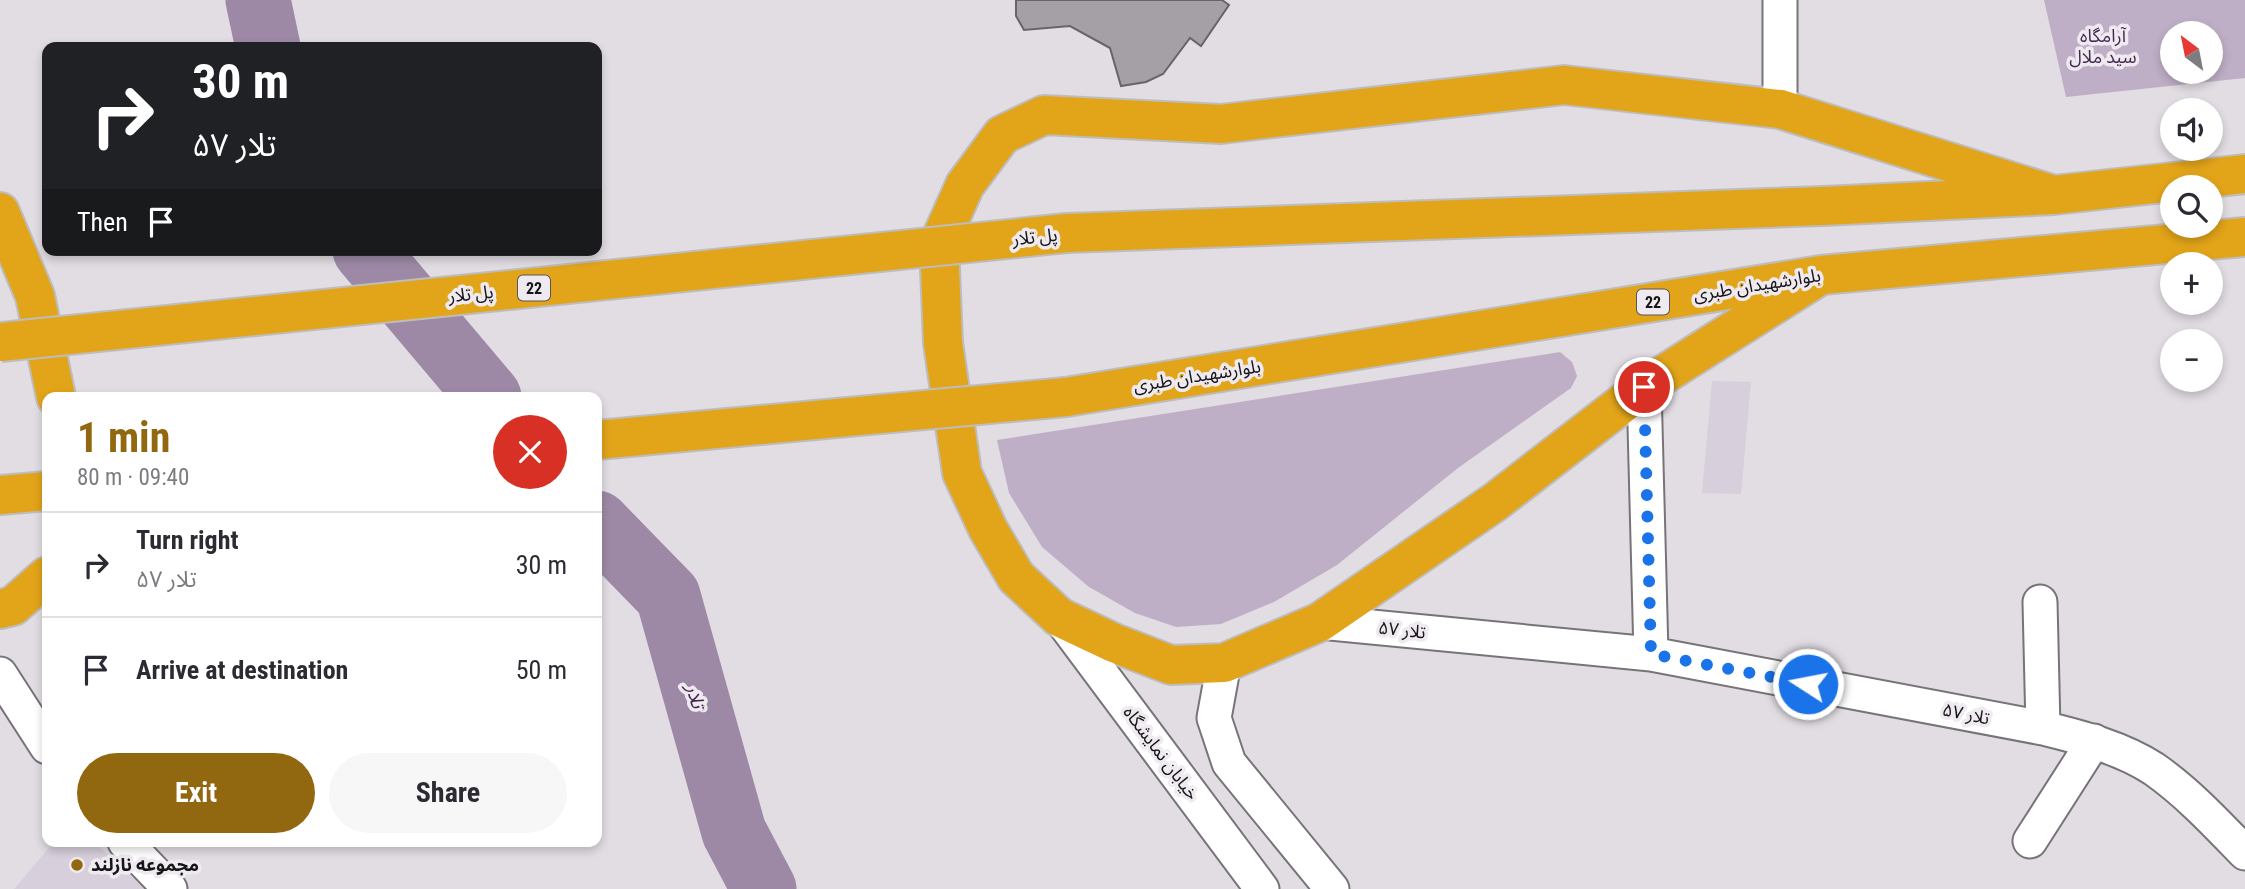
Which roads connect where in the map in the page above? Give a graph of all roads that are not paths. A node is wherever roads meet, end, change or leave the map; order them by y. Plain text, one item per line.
1 (1780, 0) edge
2 (1780, 110) junction
3 (2245, 174) edge
4 (2054, 195) junction
5 (0, 212) edge
6 (2245, 237) edge
7 (1821, 275) junction
8 (0, 342) edge
9 (1644, 387) junction
10 (55, 392) edge
11 (602, 440) edge
12 (42, 491) edge
13 (0, 495) edge
14 (42, 580) edge
15 (2040, 601) dead end
16 (0, 608) edge
17 (1059, 617) junction
18 (1320, 622) junction
19 (1651, 654) junction
20 (1224, 663) junction
21 (0, 674) edge
22 (2043, 728) junction
23 (42, 739) edge
24 (2094, 741) junction
25 (2030, 841) dead end
26 (130, 847) edge
27 (2245, 853) edge
28 (170, 889) edge
29 (1262, 889) edge
30 (1332, 889) edge

1 - 2 street
2 - 4 highway
2 - 17 highway
3 - 4 highway, 22
4 - 8 highway, پل تلار / 22, bridge
5 - 10 highway
6 - 7 highway, بلوارشهیدان طبری / 22
7 - 9 highway
7 - 11 highway, بلوارشهیدان طبری / 22, bridge
9 - 18 highway
9 - 19 street
12 - 13 highway
14 - 16 highway
15 - 22 street
17 - 20 highway
17 - 29 street, خیابان نمایشگاه
18 - 19 street, تلار ۵۷
18 - 20 highway
19 - 22 street, تلار ۵۷
20 - 30 street
21 - 23 street
22 - 24 street, تلار ۵۷
24 - 25 street
24 - 27 street, تلار ۵۷
26 - 28 street

